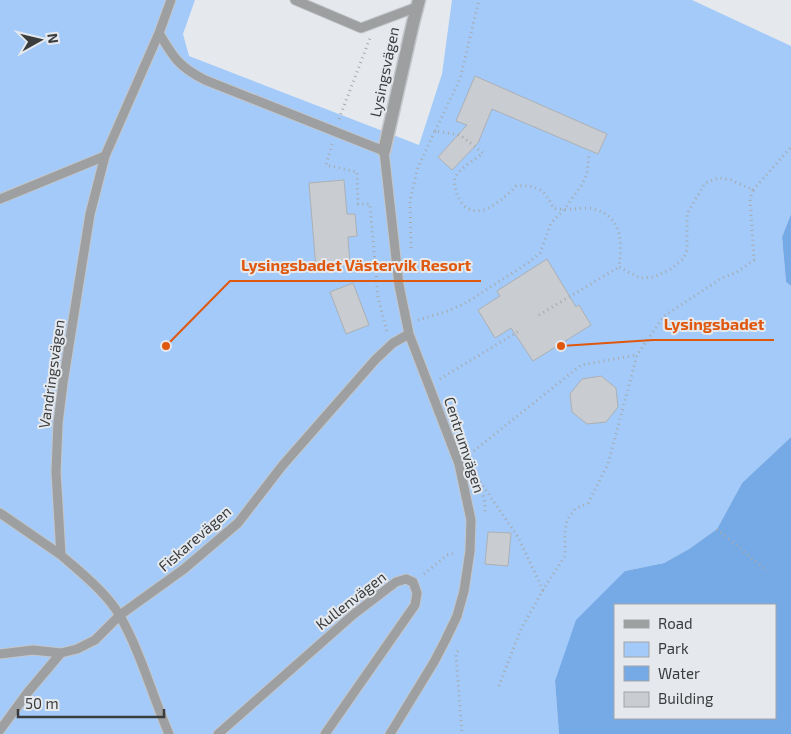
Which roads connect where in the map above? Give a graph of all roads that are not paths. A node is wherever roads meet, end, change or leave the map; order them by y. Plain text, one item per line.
1 (172, 0) edge
2 (295, 0) edge
3 (418, 3) edge
4 (159, 33) junction
5 (384, 151) junction
6 (105, 156) junction
7 (0, 199) edge
8 (409, 334) junction
9 (0, 513) edge
10 (61, 555) junction
11 (120, 615) junction
12 (61, 653) junction
13 (0, 654) edge
14 (0, 730) edge
15 (169, 734) edge
16 (218, 734) edge
17 (325, 734) edge
18 (390, 734) edge

1 - 4 lane, Vandringsvägen
2 - 3 lane
3 - 5 street, Lysingsvägen
4 - 5 lane
4 - 6 lane, Vandringsvägen
5 - 8 lane, Centrumvägen
6 - 7 lane
6 - 10 lane, Vandringsvägen
8 - 11 lane, Fiskarevägen
8 - 18 lane, Centrumvägen
9 - 10 lane
10 - 11 lane
11 - 12 lane, Fiskarevägen
11 - 15 lane
12 - 13 lane, Fiskarevägen
12 - 14 lane
16 - 17 lane, Kullenvägen

